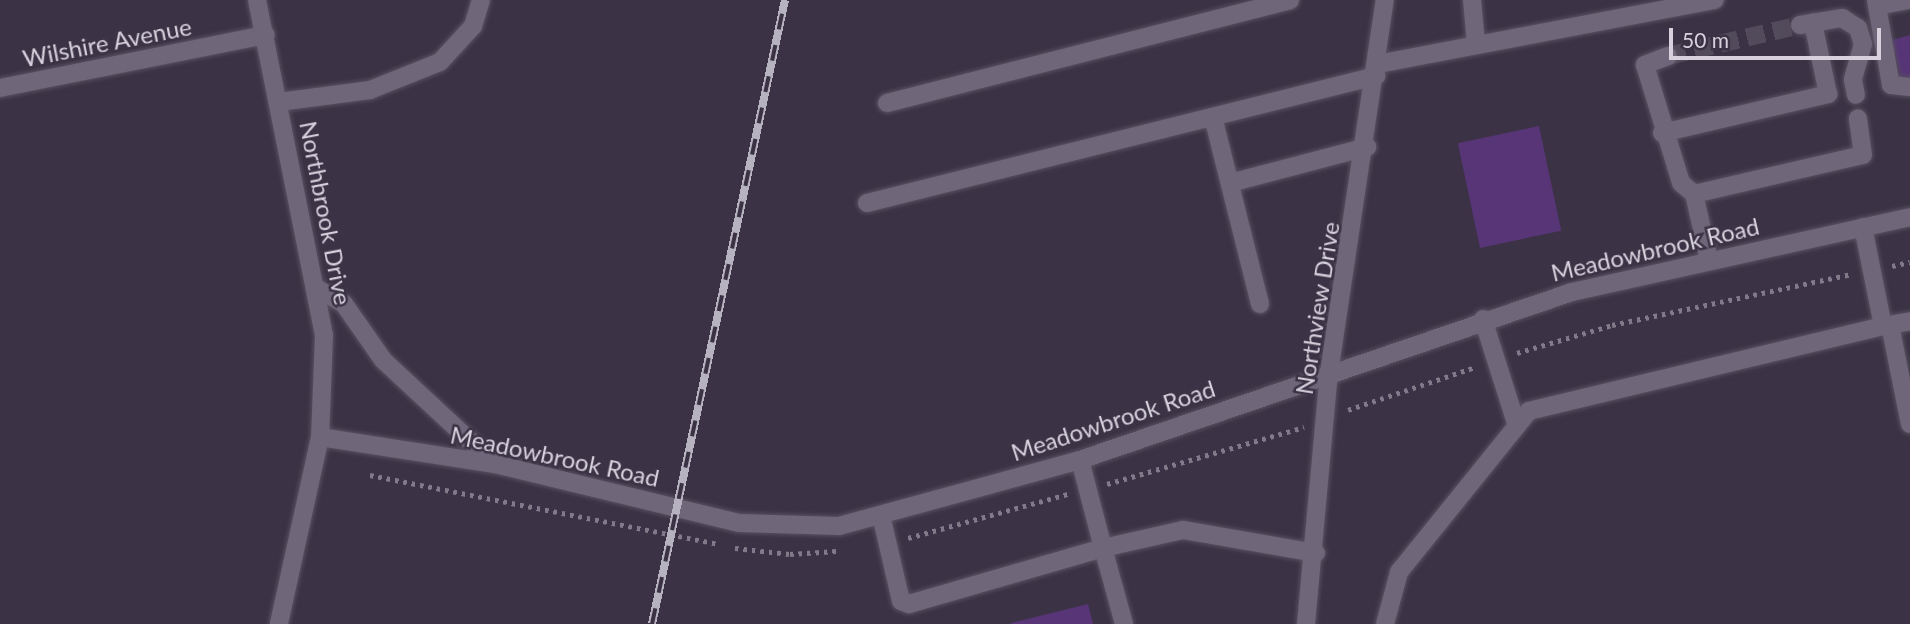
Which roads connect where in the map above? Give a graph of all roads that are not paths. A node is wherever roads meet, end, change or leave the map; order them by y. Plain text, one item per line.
1 (257, 0) edge
2 (481, 0) edge
3 (1290, 0) edge
4 (1385, 0) edge
5 (1472, 0) edge
6 (1714, 0) edge
7 (1907, 0) edge
8 (1876, 3) edge
9 (266, 35) junction
10 (1476, 44) junction
11 (1668, 55) tunnel mouth
12 (1377, 70) junction
13 (1910, 87) edge
14 (0, 88) edge
15 (1856, 95) dead end
16 (279, 102) junction
17 (887, 103) dead end
18 (1213, 117) junction
19 (1858, 118) dead end
20 (1662, 132) junction
21 (1367, 147) junction
22 (1230, 183) junction
23 (1694, 194) junction
24 (867, 203) dead end
25 (1910, 217) edge
26 (1863, 227) junction
27 (1709, 260) junction
28 (318, 289) junction
29 (1259, 304) dead end
30 (1483, 319) junction
31 (1910, 321) edge
32 (1887, 325) junction
33 (1329, 373) junction
34 (1906, 388) edge
35 (1910, 424) edge
36 (1517, 426) junction
37 (320, 437) junction
38 (1080, 460) junction
39 (495, 464) junction
40 (881, 515) junction
41 (1103, 548) junction
42 (1316, 553) junction
43 (279, 624) edge
44 (1124, 624) edge
45 (1307, 624) edge
46 (1385, 624) edge

1 - 9 street, Northbrook Drive
2 - 16 street
3 - 17 street
4 - 12 street, Northview Drive
5 - 10 street
6 - 10 street
7 - 8 street
8 - 13 street
9 - 14 street, Wilshire Avenue
9 - 16 street, Northbrook Drive
10 - 12 street
11 - 20 street
12 - 18 street
12 - 21 street, Northview Drive
15 - 20 street
16 - 28 street, Northbrook Drive
18 - 22 street
18 - 24 street
19 - 23 street
20 - 23 street
21 - 22 street
21 - 33 street, Northview Drive
22 - 29 street
23 - 27 street
25 - 26 street, Meadowbrook Road
26 - 27 street, Meadowbrook Road
26 - 32 street
27 - 30 street, Meadowbrook Road
28 - 37 street, Northbrook Drive
28 - 39 street
30 - 33 street, Meadowbrook Road
30 - 36 street
31 - 32 street
32 - 34 street
32 - 36 street
33 - 38 street, Meadowbrook Road
33 - 42 street, Northview Drive
34 - 35 street
36 - 46 street
37 - 39 street, Meadowbrook Road
37 - 43 street, Northbrook Drive
38 - 40 street, Meadowbrook Road
38 - 41 street
39 - 40 street, Meadowbrook Road
40 - 41 street
41 - 42 street
41 - 44 street
42 - 45 street, Northview Drive

